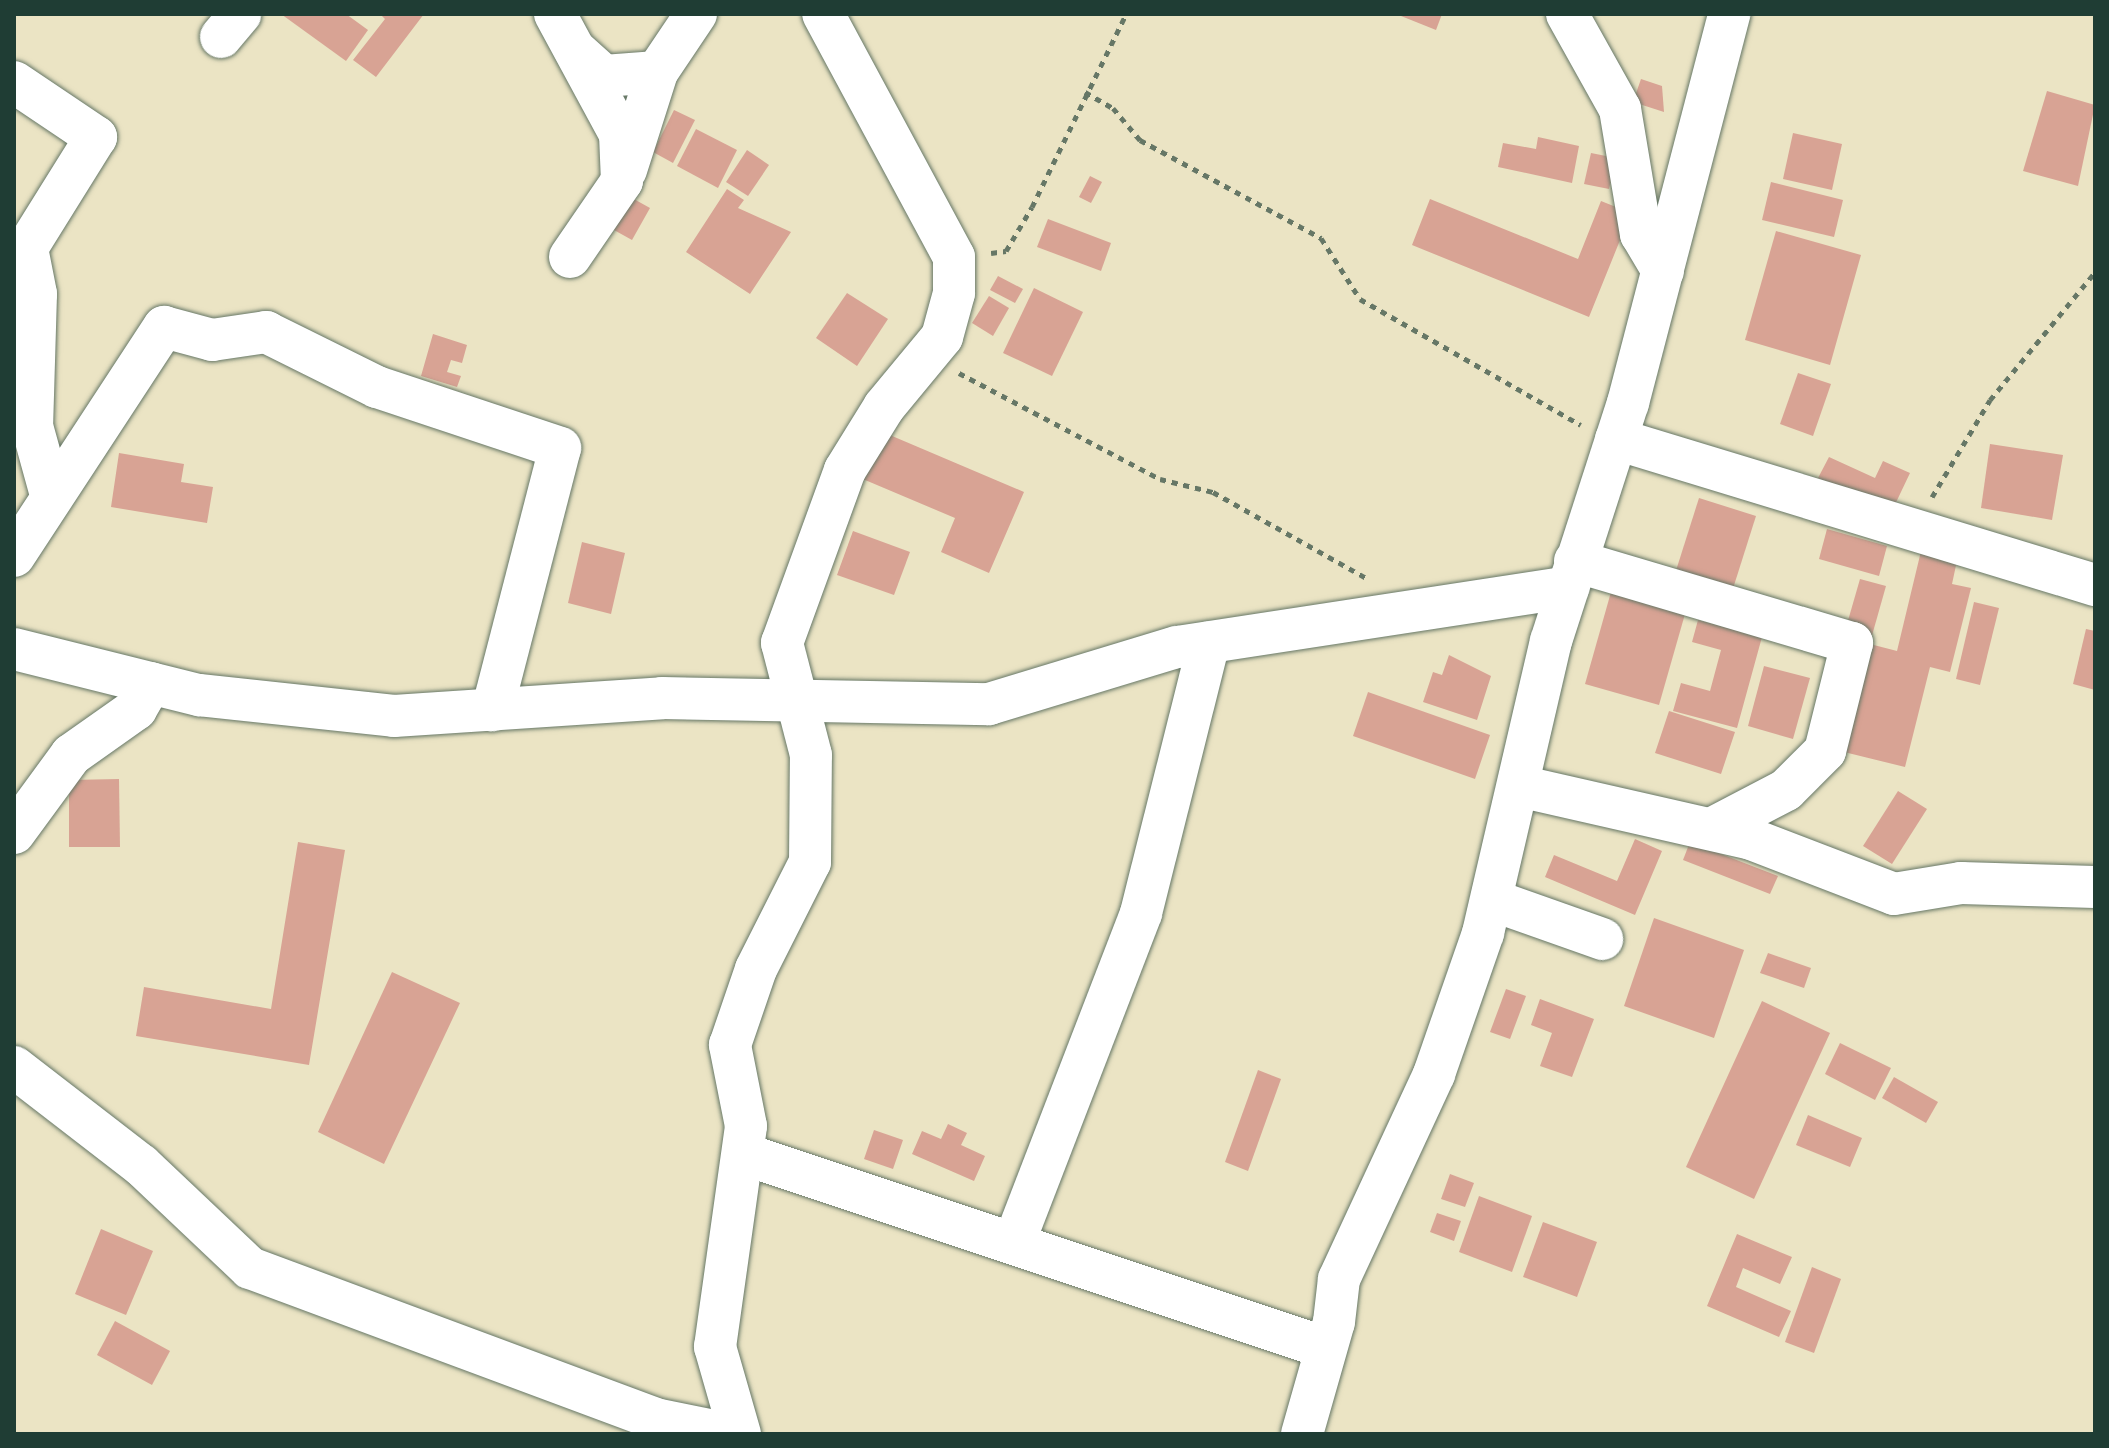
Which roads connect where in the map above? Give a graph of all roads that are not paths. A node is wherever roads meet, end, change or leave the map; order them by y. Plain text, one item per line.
1 (696, 14) edge
2 (823, 14) edge
3 (1567, 14) edge
4 (1729, 14) edge
5 (564, 32) edge
6 (657, 72) junction
7 (14, 82) edge
8 (622, 181) junction
9 (570, 257) dead end
10 (1663, 271) junction
11 (1616, 439) junction
12 (51, 495) junction
13 (14, 556) edge
14 (1571, 574) junction
15 (2095, 585) edge
16 (1209, 642) junction
17 (14, 649) edge
18 (151, 683) junction
19 (796, 700) junction
20 (492, 710) junction
21 (1523, 787) junction
22 (1713, 828) junction
23 (14, 833) edge
24 (2095, 887) edge
25 (1492, 900) junction
26 (1602, 939) dead end
27 (14, 1067) edge
28 (744, 1154) junction
29 (1015, 1240) junction
30 (1326, 1348) junction
31 (729, 1434) edge
32 (740, 1434) edge
33 (1302, 1434) edge

1 - 6 street
2 - 19 street
3 - 10 street
4 - 10 street
5 - 6 street
5 - 8 street
6 - 8 street
7 - 12 street
8 - 9 street
10 - 11 street
11 - 14 street
11 - 15 street
12 - 13 street
12 - 20 street
14 - 16 street
14 - 21 street
14 - 22 street
16 - 19 street
16 - 29 street
17 - 18 street
18 - 20 street
18 - 23 street
19 - 20 street
19 - 28 street
21 - 22 street
21 - 25 street
22 - 24 street
25 - 26 street
25 - 30 street
27 - 31 street
28 - 29 street
28 - 32 street
29 - 30 street
30 - 33 street

